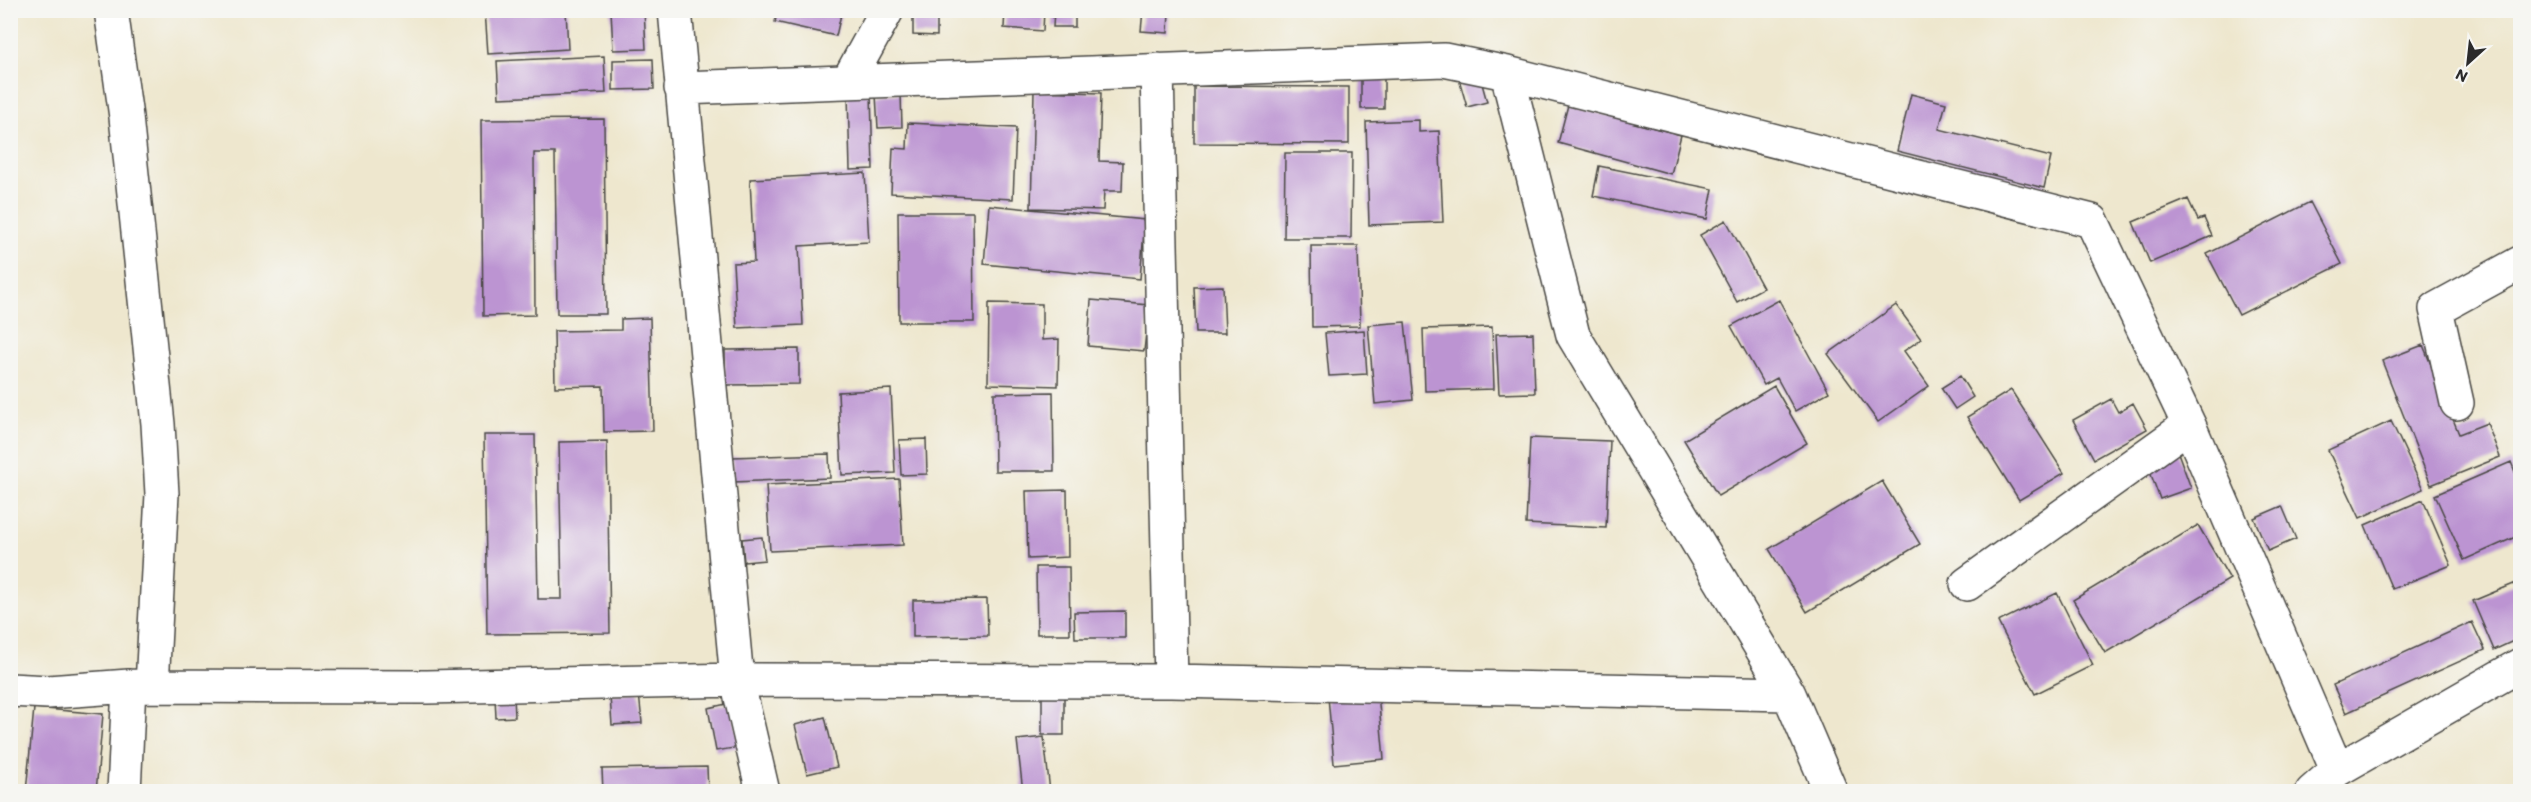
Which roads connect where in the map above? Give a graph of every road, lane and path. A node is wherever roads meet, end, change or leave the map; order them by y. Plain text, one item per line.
1 (111, 10) edge
2 (675, 10) edge
3 (887, 10) edge
4 (1157, 70) junction
5 (1507, 73) junction
6 (848, 81) junction
7 (681, 88) junction
8 (2520, 263) edge
9 (2457, 403) dead end
10 (2189, 425) junction
11 (1967, 584) dead end
12 (2520, 665) edge
13 (737, 680) junction
14 (1171, 681) junction
15 (140, 686) junction
16 (10, 690) edge
17 (1789, 694) junction
18 (2337, 770) junction
19 (124, 792) edge
20 (763, 792) edge
21 (1831, 792) edge
22 (2312, 792) edge

1 - 15 street
2 - 7 street
3 - 6 street
4 - 5 street
4 - 6 street
4 - 14 street
5 - 10 street
5 - 17 street
6 - 7 street
7 - 13 street
8 - 9 street
10 - 11 street
10 - 18 street
12 - 18 street
13 - 14 street
13 - 15 street
13 - 20 street
14 - 17 street
15 - 16 street
15 - 19 street
17 - 21 street
18 - 22 street

